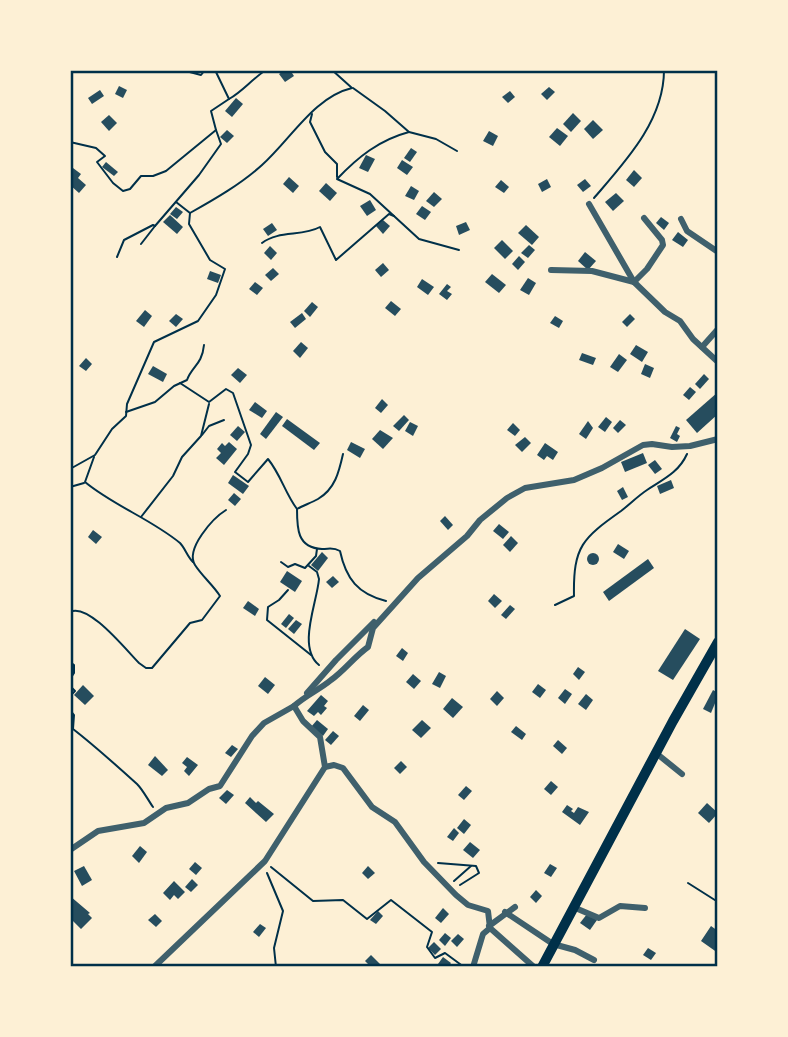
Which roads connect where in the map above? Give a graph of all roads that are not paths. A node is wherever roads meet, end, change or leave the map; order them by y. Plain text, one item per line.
1 (589, 204) road end
2 (644, 218) dead end
3 (681, 219) dead end
4 (718, 252) edge
5 (551, 270) dead end
6 (635, 282) junction
7 (718, 329) edge
8 (702, 347) junction
9 (718, 362) edge
10 (718, 439) edge
11 (396, 603) junction
12 (718, 642) edge
13 (304, 697) junction
14 (295, 706) junction
15 (656, 753) junction
16 (325, 767) junction
17 (682, 774) dead end
18 (70, 850) edge
19 (514, 907) dead end
20 (573, 907) junction
21 (645, 908) dead end
22 (505, 912) junction
23 (489, 927) junction
24 (553, 944) junction
25 (594, 960) dead end
26 (154, 967) edge
27 (473, 967) edge
28 (534, 967) edge
29 (542, 967) edge

1 - 6 street
2 - 6 street
3 - 4 street
5 - 6 street
6 - 8 street
7 - 8 street
8 - 9 street
10 - 11 street
11 - 13 street
11 - 13 street
12 - 15 main road
13 - 14 street
14 - 16 street
14 - 18 street
15 - 17 street
15 - 20 main road
16 - 23 street
16 - 26 street
19 - 22 street
20 - 21 street
20 - 24 main road
22 - 23 street
22 - 24 street
23 - 27 street
23 - 28 street
24 - 25 street
24 - 29 main road

